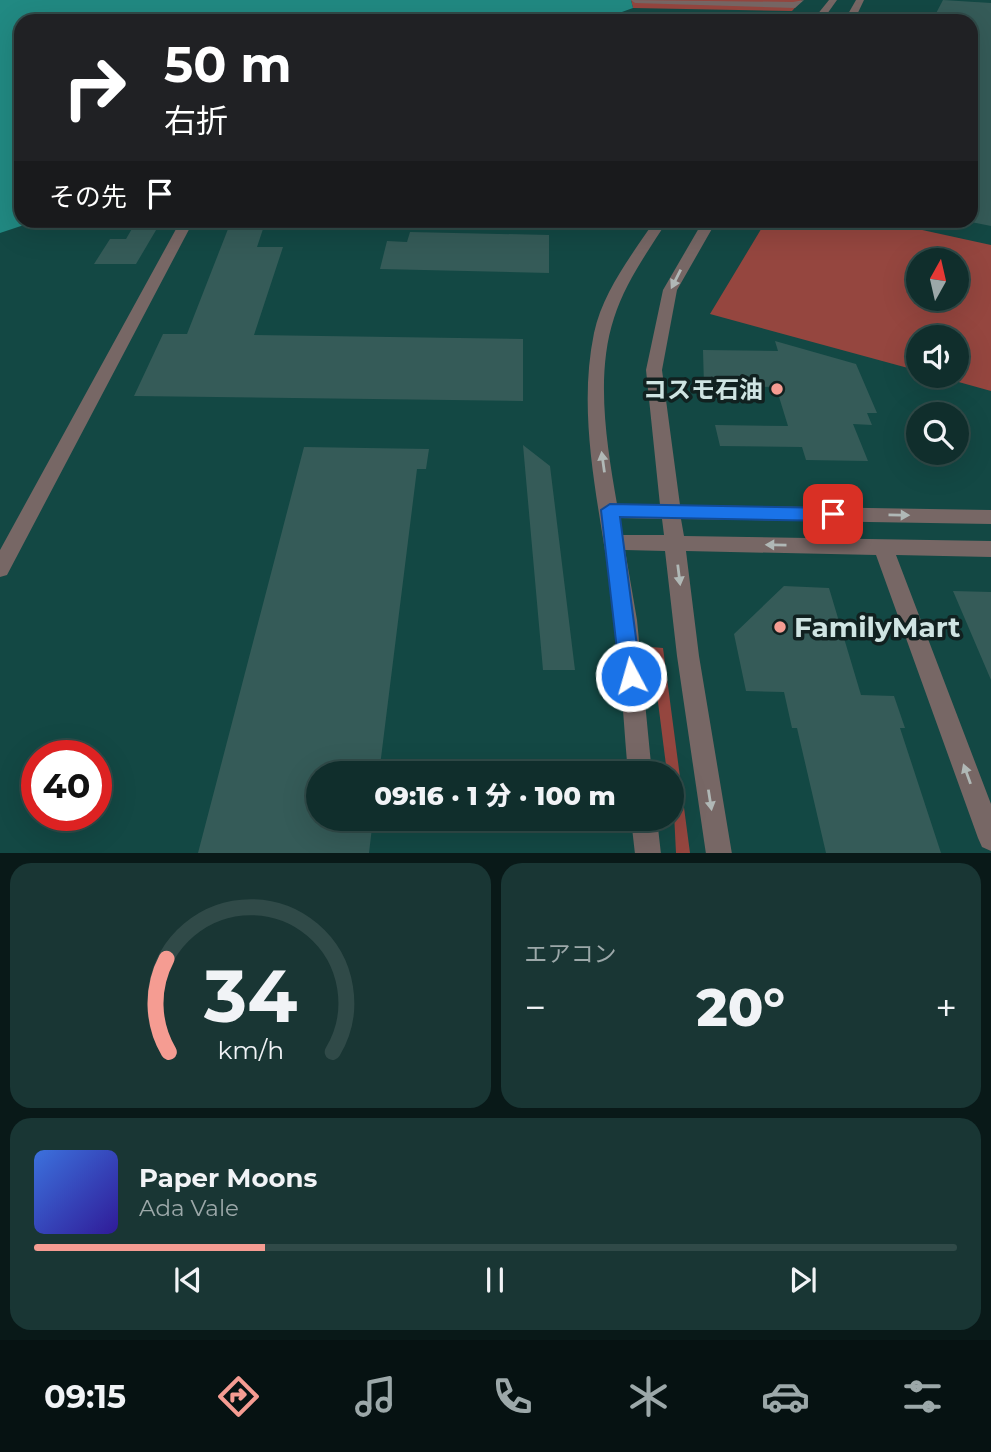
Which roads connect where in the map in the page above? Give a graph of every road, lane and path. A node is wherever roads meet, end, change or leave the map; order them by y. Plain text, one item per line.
1 (635, 0) edge
2 (800, 0) edge
3 (833, 0) edge
4 (700, 2) edge
5 (822, 14) edge
6 (184, 228) edge
7 (657, 228) edge
8 (706, 228) edge
9 (610, 510) junction
10 (671, 511) junction
11 (991, 517) edge
12 (615, 542) junction
13 (675, 543) junction
14 (883, 547) junction
15 (991, 549) edge
16 (0, 569) edge
17 (639, 761) edge
18 (645, 831) edge
19 (991, 838) edge
20 (648, 853) edge
21 (719, 853) edge

1 - 4 street
2 - 4 street
3 - 5 street
6 - 16 street
9 -> 7 street
8 -> 10 street
9 - 10 street
9 - 12 street
10 -> 11 street
10 - 13 street
12 - 13 street
12 - 17 street
14 -> 13 street
13 -> 21 street
14 - 15 street
19 -> 14 street
18 - 20 street

